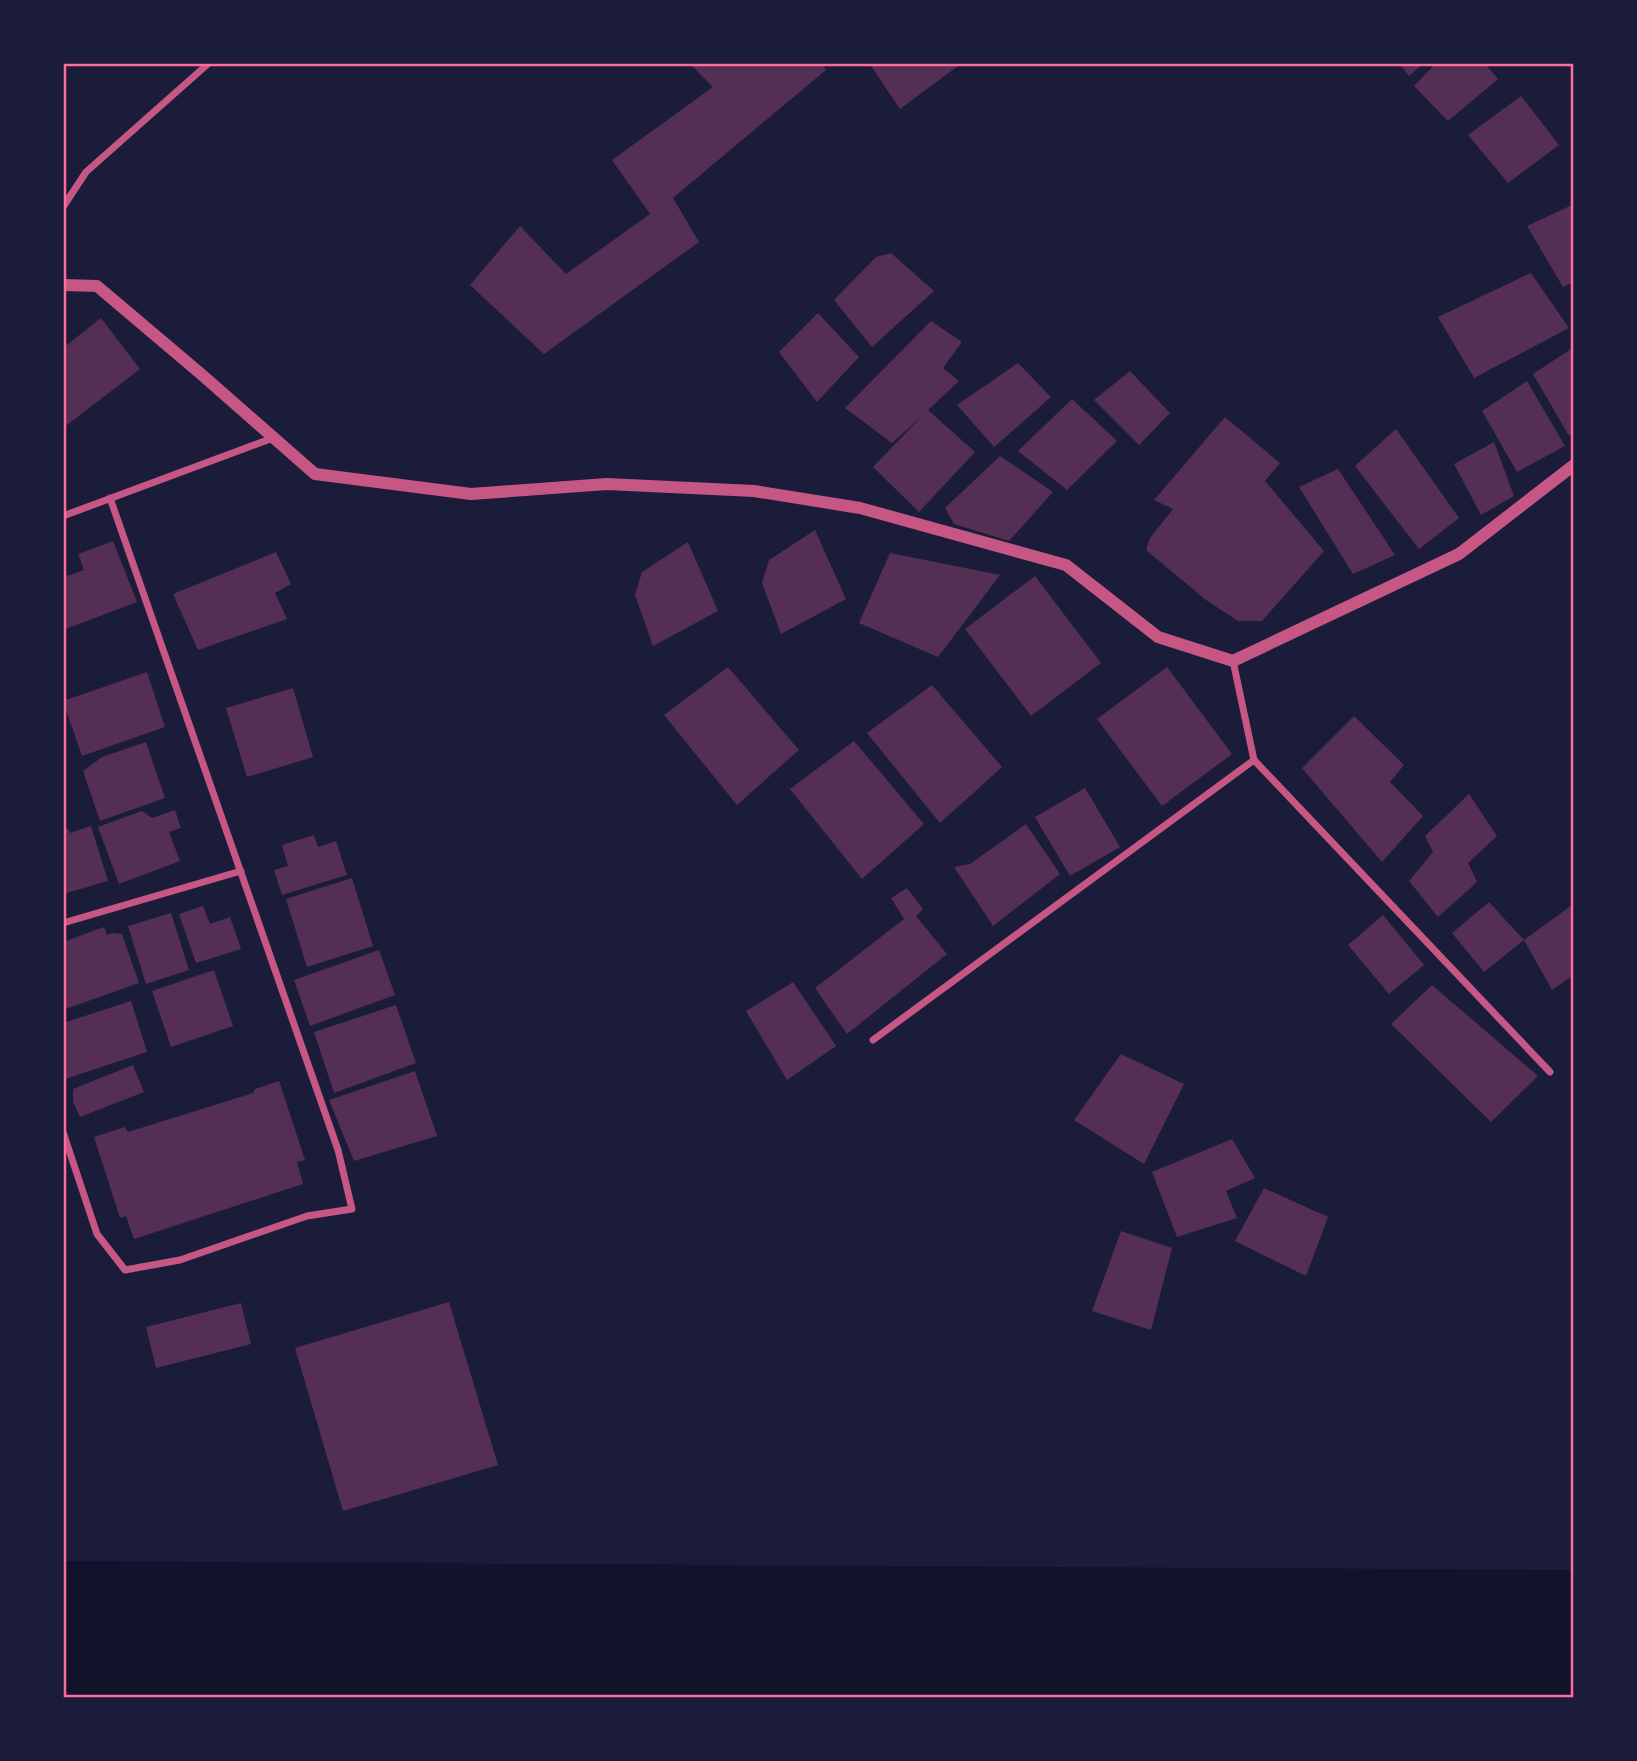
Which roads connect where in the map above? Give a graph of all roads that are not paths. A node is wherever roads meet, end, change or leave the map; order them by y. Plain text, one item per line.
1 (209, 63) edge
2 (63, 206) edge
3 (63, 285) edge
4 (273, 438) junction
5 (1574, 465) edge
6 (110, 498) junction
7 (63, 516) edge
8 (1233, 661) junction
9 (1254, 761) junction
10 (241, 871) junction
11 (63, 923) edge
12 (873, 1040) dead end
13 (1550, 1072) dead end
14 (63, 1132) edge

1 - 2 street
3 - 4 street
4 - 6 street
4 - 8 street
5 - 8 street
6 - 7 street
6 - 10 street
8 - 9 street
9 - 12 street
9 - 13 street
10 - 11 street
10 - 14 street

